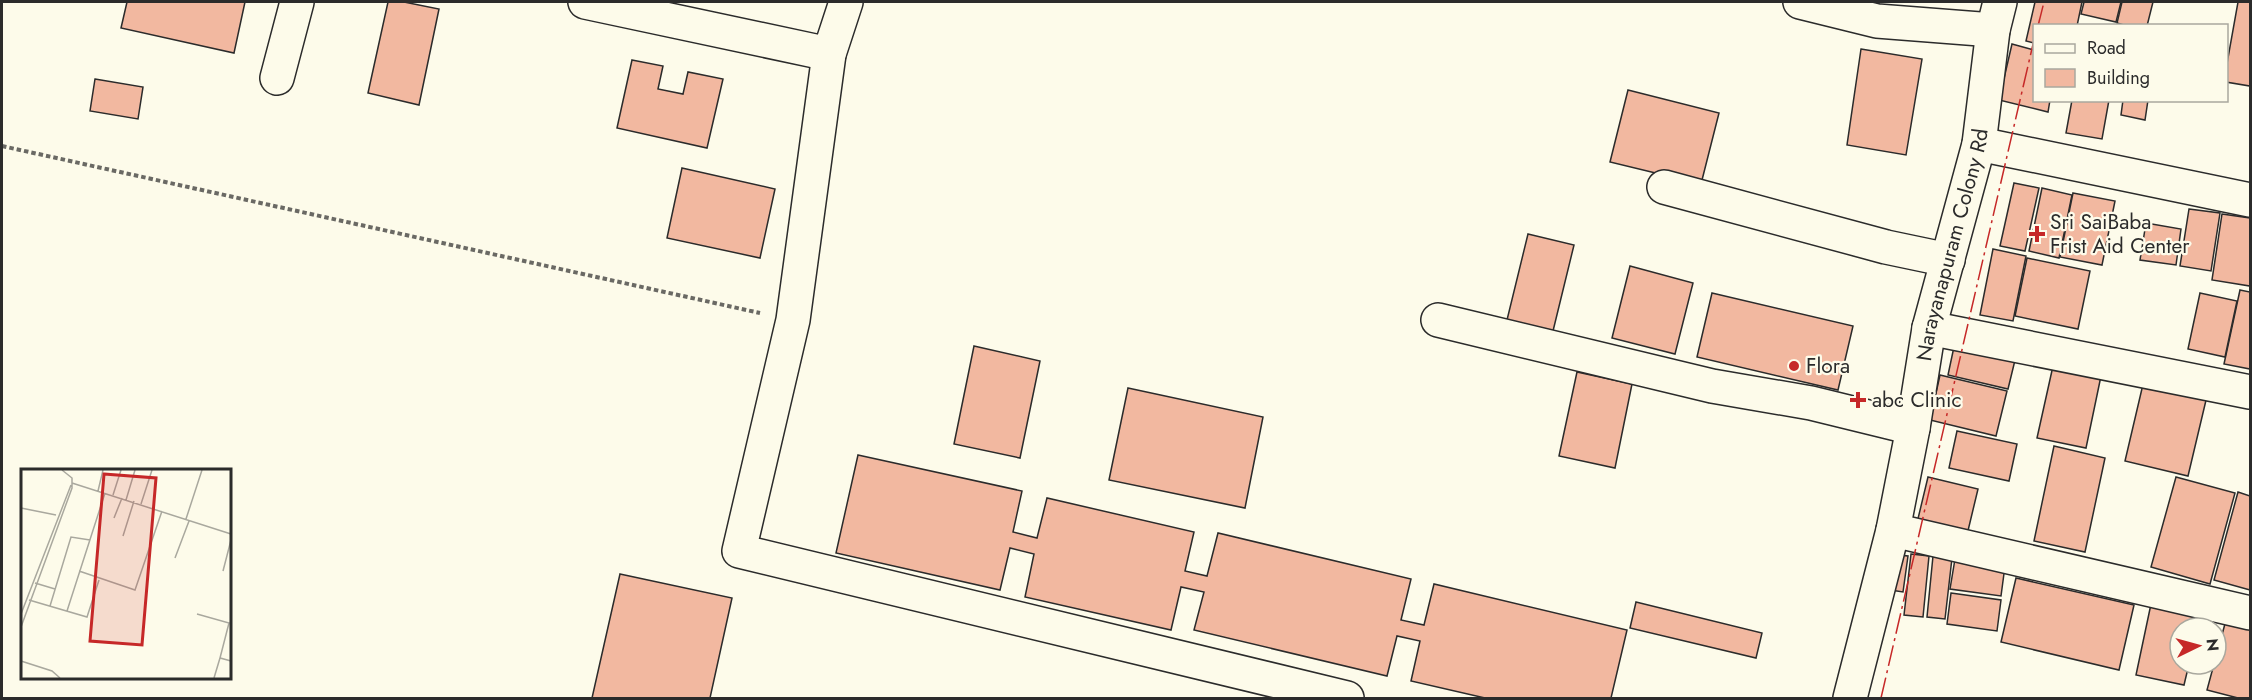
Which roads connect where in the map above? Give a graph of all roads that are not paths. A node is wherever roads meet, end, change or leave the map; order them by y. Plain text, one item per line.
1 (297, 2) edge
2 (585, 2) edge
3 (846, 2) edge
4 (1800, 2) edge
5 (1996, 16) edge
6 (829, 54) junction
7 (277, 78) dead end
8 (1979, 144) junction
9 (1664, 187) dead end
10 (2250, 200) edge
11 (1948, 260) junction
12 (1438, 320) dead end
13 (1929, 328) junction
14 (2250, 392) edge
15 (1913, 428) junction
16 (1893, 530) junction
17 (2250, 613) edge
18 (1347, 699) edge
19 (1850, 699) edge

1 - 7 street
2 - 6 street
3 - 6 street
4 - 5 street
5 - 8 street, Narayanapuram Colony Rd
6 - 18 street
8 - 10 street
8 - 11 street, Narayanapuram Colony Rd
9 - 11 street
11 - 13 street, Narayanapuram Colony Rd
12 - 15 street
13 - 14 street
13 - 15 street, Narayanapuram Colony Rd
15 - 16 street, Narayanapuram Colony Rd
16 - 17 street
16 - 19 street, Narayanapuram Colony Rd

